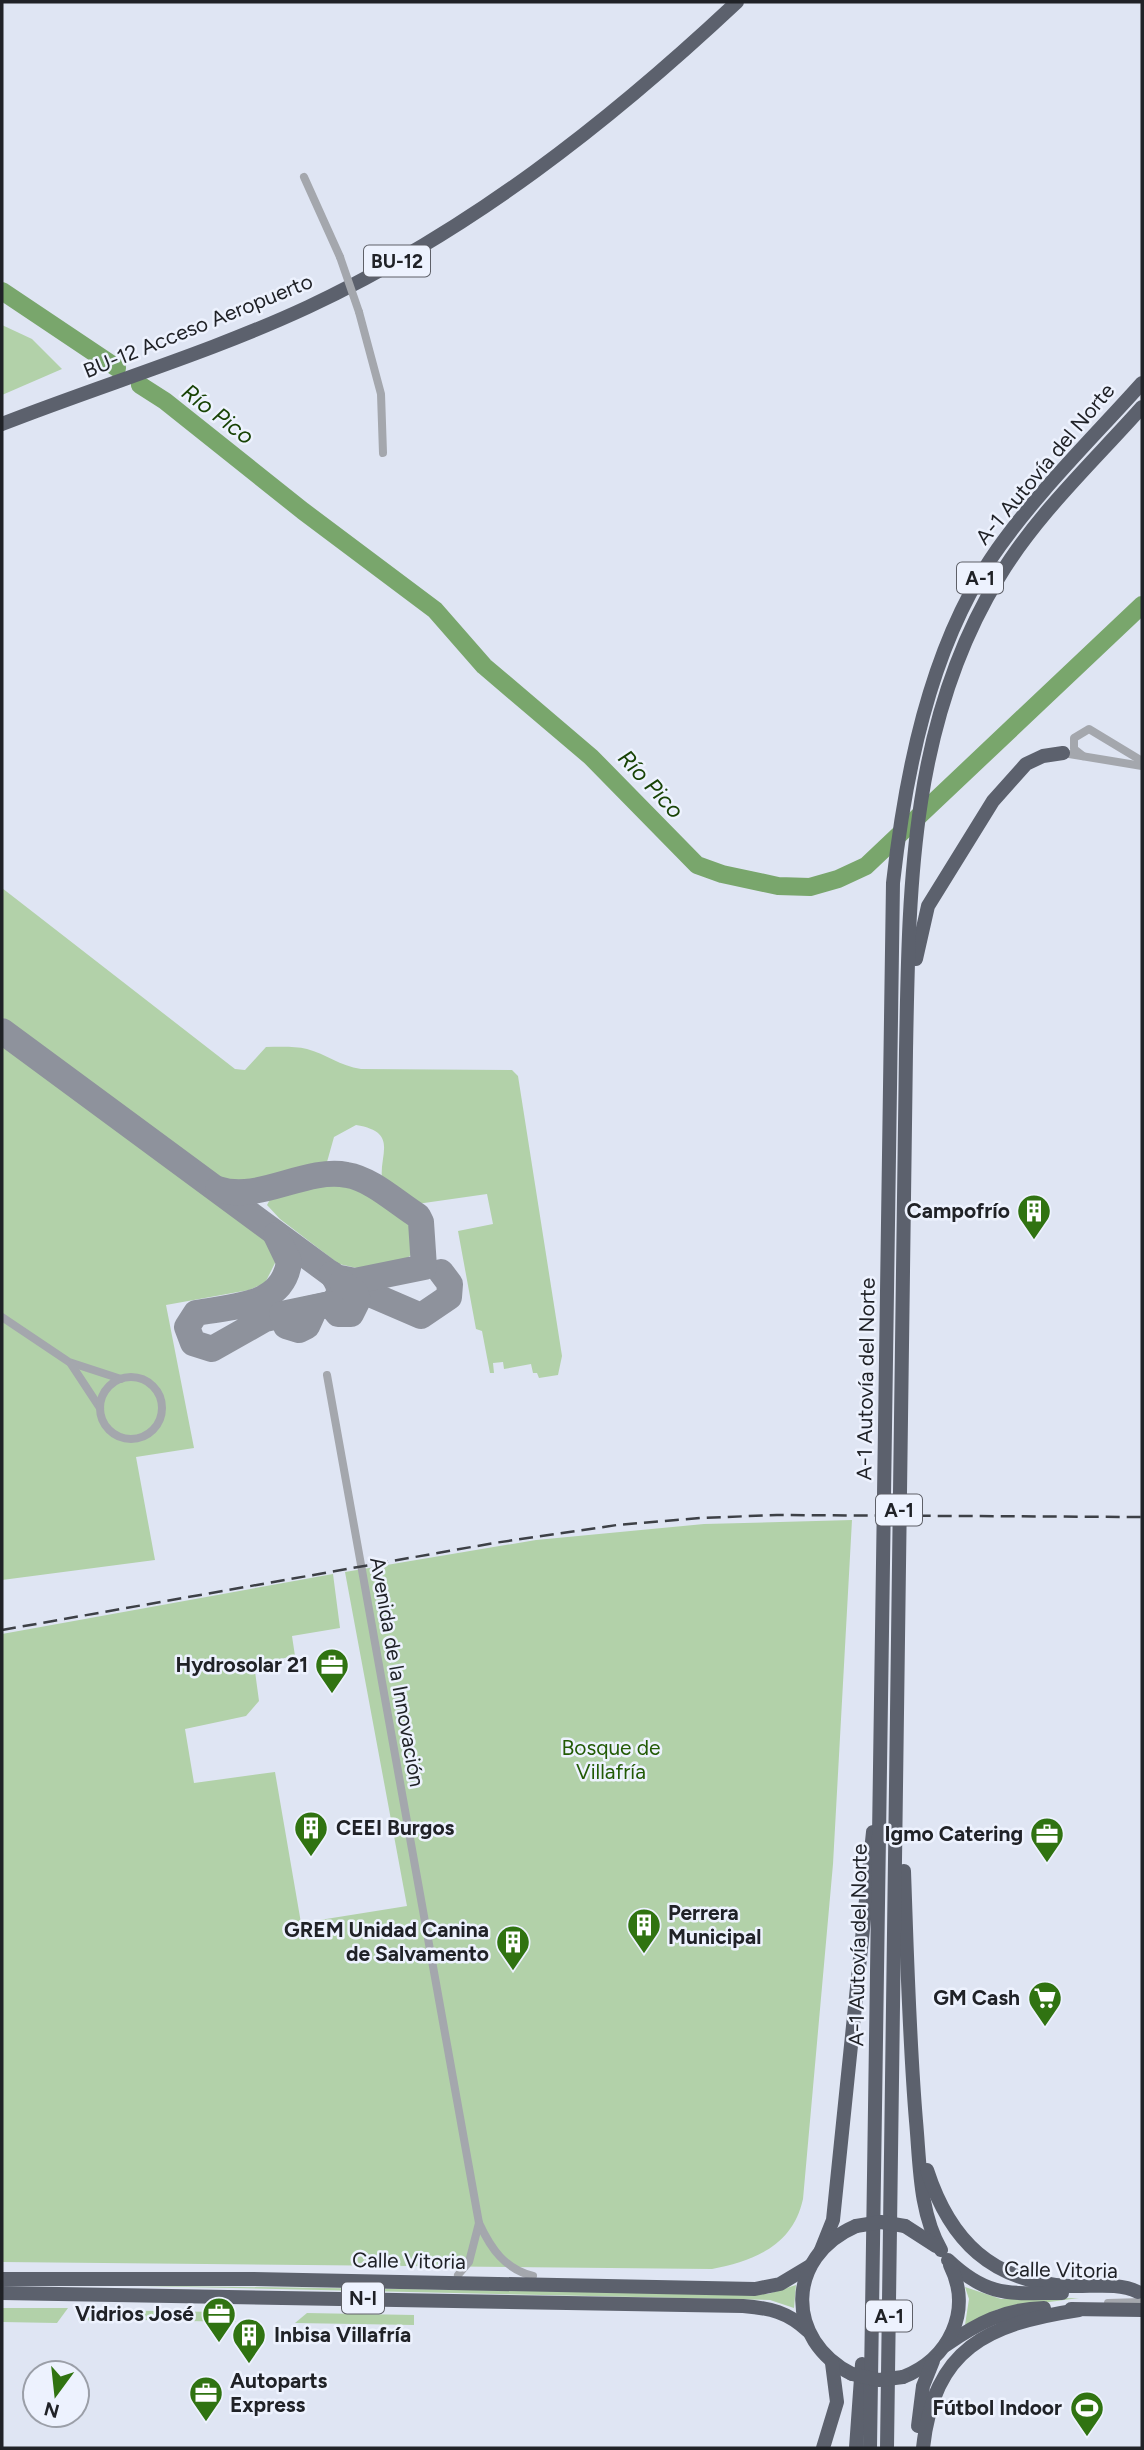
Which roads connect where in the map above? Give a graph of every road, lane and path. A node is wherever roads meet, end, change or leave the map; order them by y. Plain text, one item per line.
1 (737, 2) edge
2 (304, 177) dead end
3 (1142, 383) edge
4 (1142, 407) edge
5 (2, 424) edge
6 (383, 453) dead end
7 (1063, 752) joint
8 (1083, 756) junction
9 (1142, 763) edge
10 (904, 1182) junction
11 (2, 1317) edge
12 (69, 1362) junction
13 (327, 1375) dead end
14 (121, 1379) junction
15 (100, 1408) junction
16 (897, 1696) junction
17 (882, 1716) junction
18 (910, 2045) junction
19 (479, 2223) junction
20 (821, 2250) junction
21 (944, 2255) junction
22 (873, 2258) junction
23 (810, 2266) junction
24 (458, 2275) dead end
25 (533, 2276) dead end
26 (2, 2279) edge
27 (2, 2293) edge
28 (1141, 2296) edge
29 (1079, 2310) junction
30 (1142, 2310) edge
31 (808, 2331) junction
32 (946, 2345) junction
33 (934, 2359) junction
34 (832, 2363) junction
35 (823, 2448) edge
36 (856, 2448) edge
37 (870, 2448) edge
38 (887, 2448) edge
39 (916, 2448) edge
40 (923, 2448) edge

1 - 5 highway, BU-12 Acceso Aeropuerto / BU-12
2 - 6 street, bridge
3 - 17 highway, A-1 Autovía del Norte / A-1
4 - 10 highway, A-1 Autovía del Norte / A-1
7 - 8 street
7 - 10 highway
8 - 9 street
8 - 9 street
10 - 16 highway, A-1 Autovía del Norte / A-1
11 - 12 street
12 - 14 street
12 - 15 street
13 - 19 street, Avenida de la Innovación
14 - 15 street
14 - 15 street
16 - 18 highway
16 - 38 highway, A-1 Autovía del Norte / A-1
17 - 20 highway, A-1
17 - 22 highway, A-1 Autovía del Norte / A-1
18 - 21 highway
18 - 28 highway
19 - 24 street, Avenida de la Innovación
19 - 25 street, Avenida de la Innovación
20 - 21 highway, N-I, bridge
20 - 23 highway, N-I
21 - 28 highway, Calle Vitoria
21 - 32 highway, N-I
22 - 36 highway
22 - 37 highway, A-1 Autovía del Norte / A-1
23 - 26 highway, Calle Vitoria / N-I
23 - 31 highway, N-I
27 - 31 highway, Calle Vitoria / N-I
28 - 29 street, Calle Vitoria
29 - 30 highway, Calle Vitoria
29 - 32 highway, Calle Vitoria
29 - 40 highway
31 - 34 highway, N-I
32 - 33 highway, N-I
33 - 34 highway, N-I, bridge
33 - 39 highway
34 - 35 highway

